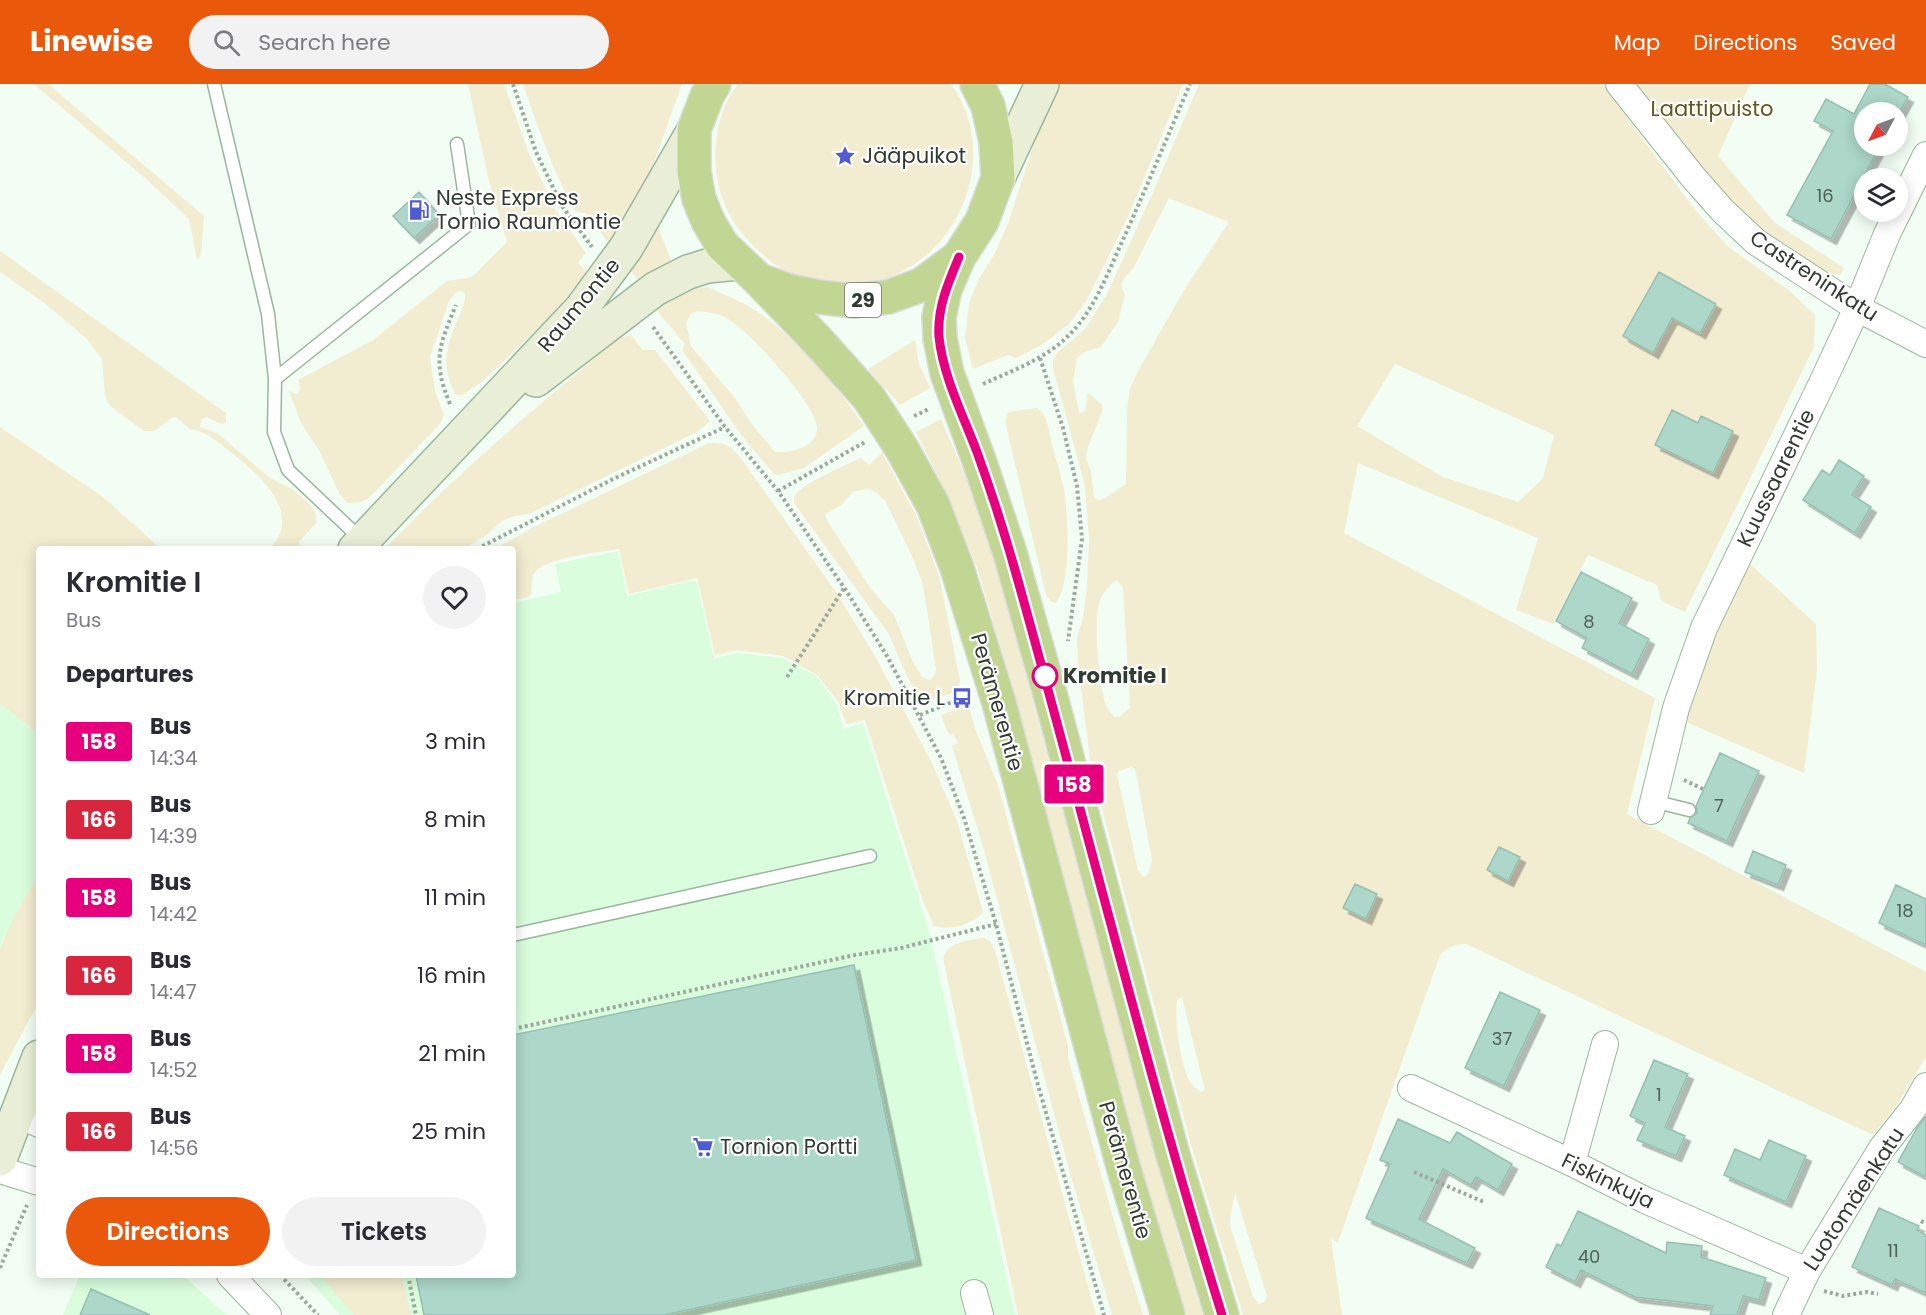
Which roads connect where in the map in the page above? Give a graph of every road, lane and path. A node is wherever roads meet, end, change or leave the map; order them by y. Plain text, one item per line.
1 (214, 84) edge
2 (513, 84) edge
3 (714, 84) edge
4 (977, 84) edge
5 (1042, 84) edge
6 (1190, 84) edge
7 (1619, 84) edge
8 (694, 130) junction
9 (457, 144) dead end
10 (1926, 155) edge
11 (998, 178) junction
12 (593, 249) dead end
13 (959, 257) junction
14 (749, 272) junction
15 (456, 304) dead end
16 (1857, 308) junction
17 (651, 325) dead end
18 (1926, 344) edge
19 (1040, 358) junction
20 (275, 379) junction
21 (977, 387) dead end
22 (935, 406) dead end
23 (906, 420) dead end
24 (725, 427) junction
25 (463, 436) junction
26 (871, 439) dead end
27 (778, 491) junction
28 (359, 545) edge
29 (483, 546) edge
30 (844, 588) junction
31 (1069, 649) dead end
32 (787, 677) dead end
33 (962, 698) dead end
34 (920, 715) junction
35 (1652, 806) joint
36 (1689, 810) dead end
37 (870, 856) dead end
38 (996, 924) junction
39 (516, 934) edge
40 (516, 1028) edge
41 (1605, 1044) dead end
42 (36, 1066) edge
43 (1926, 1086) edge
44 (1411, 1088) dead end
45 (11, 1140) edge
46 (1572, 1163) junction
47 (1414, 1172) dead end
48 (36, 1178) edge
49 (1484, 1203) dead end
50 (26, 1207) dead end
51 (0, 1268) edge
52 (233, 1278) edge
53 (283, 1278) edge
54 (409, 1278) edge
55 (1803, 1278) junction
56 (1878, 1294) dead end
57 (268, 1315) edge
58 (318, 1315) edge
59 (416, 1315) edge
60 (1104, 1315) edge
61 (1168, 1315) edge
62 (1222, 1315) edge
63 (1786, 1315) edge

1 - 20 lane
2 - 12 path
3 - 8 highway, 29
4 - 11 highway, 29
5 - 11 main road
6 - 19 path
7 - 16 street, Castreninkatu
8 - 14 highway, 29
8 - 25 main road, Raumontie
9 - 20 lane
10 - 16 street, Kuussaarentie
11 - 13 highway, 29
13 - 14 highway, 29
13 - 62 highway, 29
14 - 25 main road, Raumontie
14 - 61 highway, Perämerentie / 29
15 - 25 path
16 - 18 street, Castreninkatu
16 - 35 street, Kuussaarentie
17 - 24 path
19 - 21 path
19 - 31 path
20 - 28 lane
22 - 23 path
24 - 27 path
24 - 29 path
25 - 28 main road, Raumontie
26 - 27 path
27 - 30 path
30 - 32 path
30 - 34 path
33 - 34 path
34 - 38 path
35 - 36 lane
37 - 39 lane
38 - 40 path
38 - 60 path
41 - 46 street
42 - 45 main road
43 - 55 street, Luotomäenkatu
44 - 46 street, Fiskinkuja
45 - 48 street
46 - 55 street, Fiskinkuja
47 - 49 path
50 - 51 path
52 - 57 street
53 - 58 path
54 - 59 path
55 - 56 path
55 - 63 street, Luotomäenkatu

